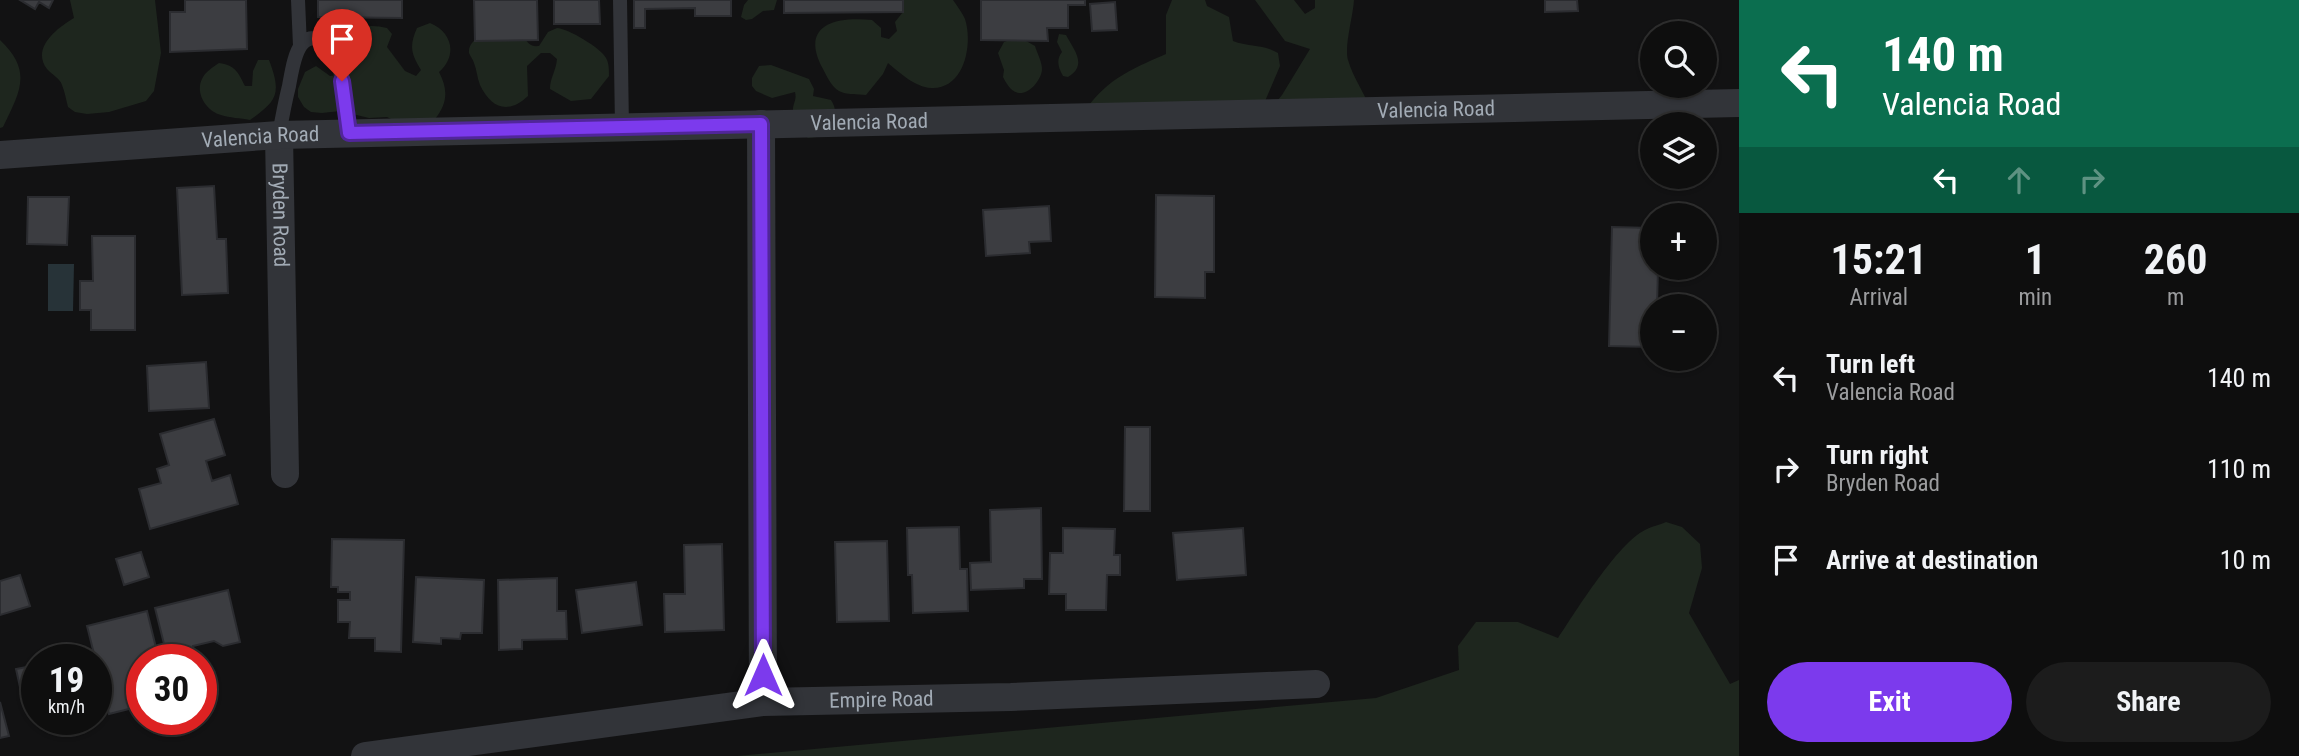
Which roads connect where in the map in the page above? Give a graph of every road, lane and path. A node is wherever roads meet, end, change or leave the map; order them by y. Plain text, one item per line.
1 (298, 0) edge
2 (620, 0) edge
3 (300, 46) junction
4 (1739, 103) edge
5 (761, 124) junction
6 (622, 127) junction
7 (349, 133) junction
8 (279, 135) junction
9 (0, 155) edge
10 (285, 474) dead end
11 (1316, 684) dead end
12 (764, 702) junction
13 (365, 756) edge

1 - 3 lane, Bryden Road
2 - 6 lane
3 - 7 lane
3 - 8 lane, Bryden Road
4 - 5 street, Valencia Road
5 - 6 street, Valencia Road
5 - 12 street
6 - 7 street, Valencia Road
7 - 8 street, Valencia Road
8 - 9 street, Valencia Road
8 - 10 street, Bryden Road
11 - 12 street, Empire Road
12 - 13 street, Empire Road

